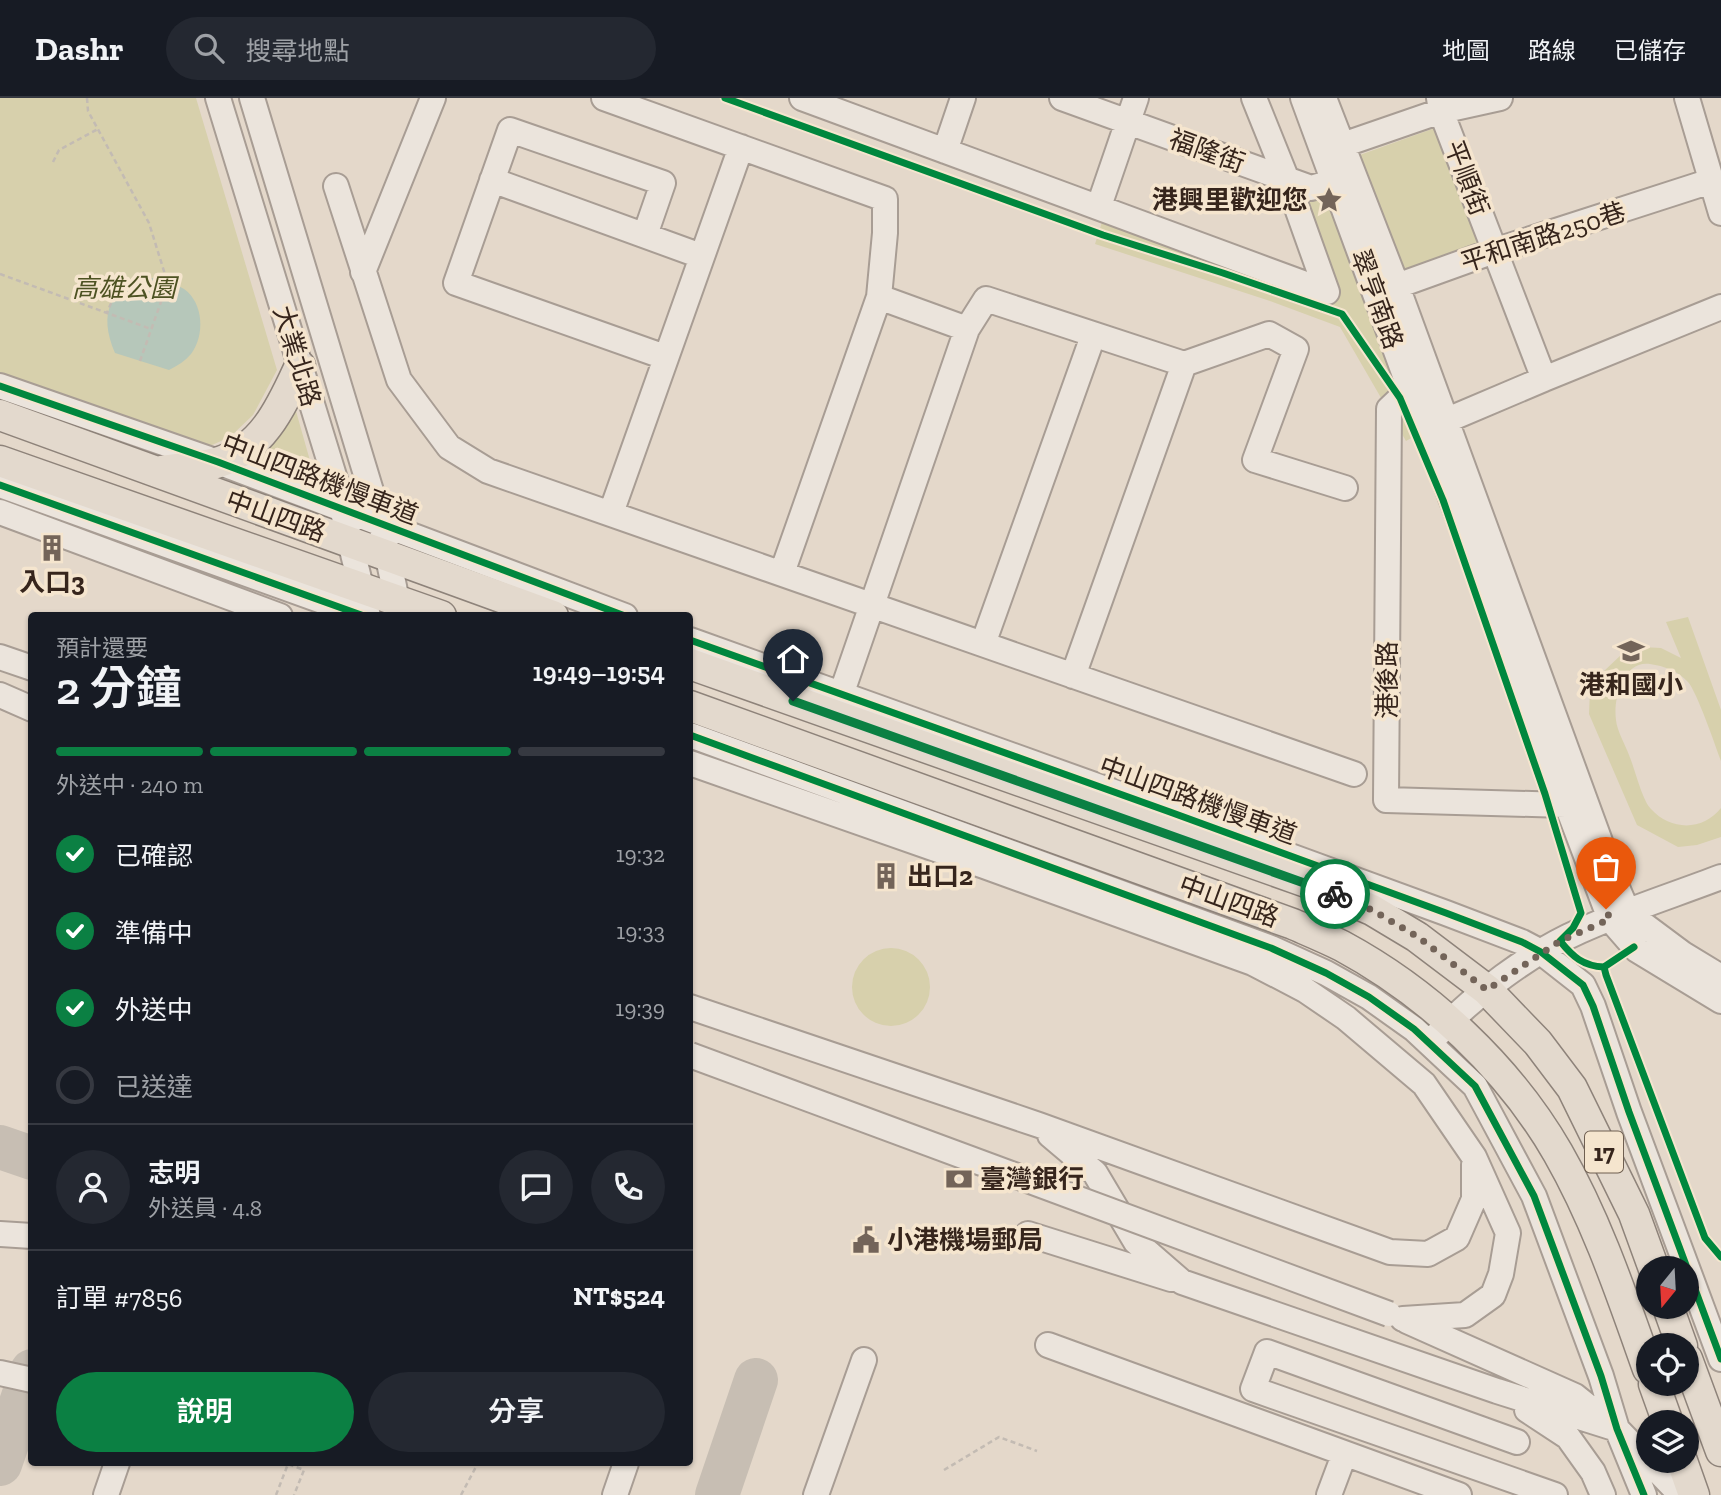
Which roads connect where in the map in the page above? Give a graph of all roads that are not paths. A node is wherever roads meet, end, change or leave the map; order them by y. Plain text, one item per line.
1 (218, 98) edge
2 (252, 98) edge
3 (433, 98) edge
4 (604, 98) edge
5 (802, 98) edge
6 (963, 98) edge
7 (1062, 98) edge
8 (1136, 98) edge
9 (1254, 98) edge
10 (1303, 98) edge
11 (1324, 98) edge
12 (1500, 98) edge
13 (1687, 98) edge
14 (1440, 104) edge
15 (1128, 122) junction
16 (741, 147) junction
17 (1333, 148) junction
18 (945, 151) junction
19 (1344, 179) junction
20 (492, 180) junction
21 (1287, 180) junction
22 (1711, 181) junction
23 (336, 186) dead end
24 (1099, 206) junction
25 (1721, 214) edge
26 (645, 235) junction
27 (1494, 251) junction
28 (701, 256) junction
29 (363, 272) junction
30 (1386, 290) junction
31 (879, 297) junction
32 (1721, 307) edge
33 (967, 328) junction
34 (1093, 336) junction
35 (665, 357) junction
36 (1184, 364) junction
37 (300, 366) junction
38 (1544, 379) junction
39 (0, 386) edge
40 (1410, 389) junction
41 (0, 415) edge
42 (1445, 421) junction
43 (0, 461) edge
44 (218, 463) junction
45 (157, 472) junction
46 (0, 485) edge
47 (1345, 488) dead end
48 (344, 510) junction
49 (0, 512) edge
50 (611, 513) junction
51 (381, 524) junction
52 (353, 544) junction
53 (389, 558) junction
54 (782, 573) junction
55 (872, 605) junction
56 (365, 607) edge
57 (399, 608) edge
58 (269, 612) edge
59 (420, 612) edge
60 (542, 612) edge
61 (614, 612) edge
62 (693, 641) edge
63 (983, 644) junction
64 (0, 657) edge
65 (693, 665) edge
66 (28, 667) edge
67 (1073, 677) junction
68 (0, 681) edge
69 (28, 690) edge
70 (0, 695) edge
71 (841, 695) junction
72 (28, 707) edge
73 (693, 707) edge
74 (693, 736) edge
75 (693, 764) edge
76 (1354, 774) dead end
77 (1565, 805) junction
78 (1721, 877) edge
79 (1619, 916) junction
80 (1541, 952) junction
81 (1721, 977) edge
82 (1487, 990) junction
83 (1721, 1001) edge
84 (693, 1008) edge
85 (1450, 1021) junction
86 (1429, 1043) junction
87 (693, 1056) edge
88 (1039, 1125) junction
89 (1474, 1157) junction
90 (0, 1234) edge
91 (1028, 1234) dead end
92 (28, 1236) edge
93 (1649, 1256) edge
94 (1182, 1282) junction
95 (1396, 1317) junction
96 (1636, 1335) edge
97 (1048, 1345) dead end
98 (1721, 1359) edge
99 (864, 1360) dead end
100 (0, 1373) edge
101 (28, 1379) edge
102 (1497, 1391) junction
103 (1699, 1391) edge
104 (1617, 1429) junction
105 (1517, 1442) dead end
106 (1721, 1451) edge
107 (1344, 1455) junction
108 (116, 1466) edge
109 (625, 1466) edge
110 (1686, 1473) edge
111 (106, 1495) edge
112 (615, 1495) edge
113 (816, 1495) edge
114 (1329, 1495) edge
115 (1460, 1495) edge
116 (1555, 1495) edge
117 (1603, 1495) edge
118 (1644, 1495) edge
119 (1681, 1495) edge
120 (1694, 1495) edge

1 - 37 street, 大業北路
2 - 51 street, 大業北路
3 - 29 street
4 - 16 street
5 - 18 street
6 - 18 street
7 - 15 street, 福隆街
8 - 15 street
9 - 21 street
10 - 17 street, 翠亨南路
11 - 17 street, 翠亨南路
12 - 14 street, 平順街
13 - 22 street
14 - 17 street
14 - 27 street, 平順街
15 - 21 street, 福隆街
15 - 24 street
16 - 28 street
16 - 31 street
17 - 19 street, 翠亨南路
18 - 24 street
19 - 21 street, 福隆街
19 - 30 street, 翠亨南路
20 - 26 street
20 - 26 street
20 - 35 street
21 - 24 street
22 - 25 street
22 - 27 street, 平和南路250巷
23 - 29 street
26 - 28 street
27 - 30 street, 平和南路250巷
27 - 38 street, 平順街
28 - 35 street
29 - 50 street
30 - 40 street, 翠亨南路
30 - 42 street, 翠亨南路
31 - 33 street
31 - 54 street
32 - 38 street
33 - 34 street
33 - 55 street
34 - 36 street
34 - 63 street
35 - 50 street
36 - 47 street
36 - 67 street
37 - 44 main road
37 - 48 street, 大業北路
38 - 42 street
39 - 44 street, 中山四路機慢車道
40 - 77 street, 翠亨南路
40 - 77 street, 港後路
41 - 45 main road, 中山四路
42 - 79 street, 翠亨南路
43 - 56 main road, 中山四路
44 - 45 main road
44 - 48 street, 中山四路機慢車道
45 - 52 main road, 中山四路
46 - 56 street
48 - 51 street, 中山四路機慢車道
48 - 52 street, 大業北路
49 - 58 street
50 - 54 street
51 - 53 street, 大業北路
51 - 61 street, 中山四路機慢車道
52 - 53 main road, 中山四路
52 - 56 street, 大業北路
53 - 57 street, 大業北路
53 - 60 main road, 中山四路
54 - 55 street
55 - 63 street
55 - 71 street
56 - 57 main road, 中山四路
57 - 59 main road, 中山四路
62 - 71 street, 中山四路機慢車道
63 - 67 street
64 - 66 street
65 - 82 main road, 中山四路 / 17
67 - 76 street
68 - 69 street
70 - 72 street
71 - 80 street, 中山四路機慢車道
73 - 85 main road, 中山四路 / 17
74 - 86 street
75 - 89 street
77 - 79 street, 翠亨南路
78 - 79 street
79 - 80 street
79 - 81 street
79 - 83 street, 翠亨南路
80 - 82 street
80 - 98 street, 中山四路機慢車道
82 - 85 street
82 - 93 main road, 中山四路 / 17
84 - 88 street
85 - 86 street
85 - 96 main road, 中山四路 / 17
86 - 104 street
87 - 95 street, bridge
88 - 89 street
88 - 94 street
89 - 95 street
90 - 92 street
91 - 94 street
94 - 102 street
95 - 104 street
97 - 107 street
99 - 113 street
100 - 101 street
102 - 104 street
102 - 117 street
103 - 106 main road
104 - 118 street
104 - 119 street
105 - 116 street
107 - 114 street
107 - 115 street
108 - 111 street
109 - 112 street
110 - 120 main road

